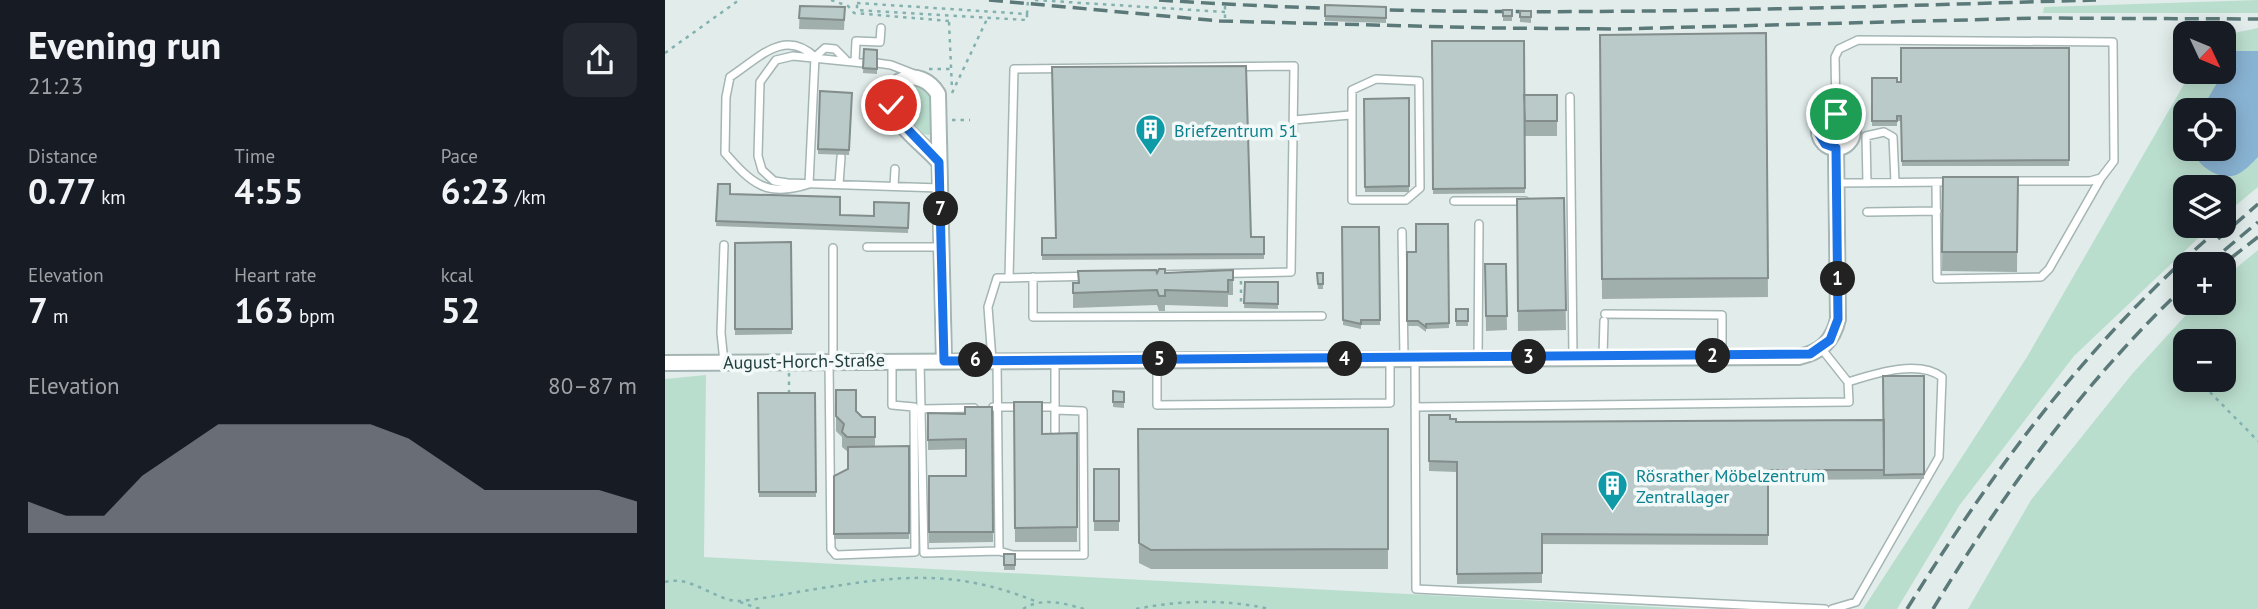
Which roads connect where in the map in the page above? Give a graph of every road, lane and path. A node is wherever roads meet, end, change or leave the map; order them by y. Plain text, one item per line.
1 (739, 0) edge
2 (831, 0) edge
3 (1028, 0) edge
4 (1035, 0) edge
5 (1225, 6) dead end
6 (1223, 12) junction
7 (1025, 14) junction
8 (949, 15) junction
9 (988, 18) junction
10 (1225, 18) dead end
11 (949, 21) junction
12 (881, 27) dead end
13 (665, 53) edge
14 (815, 57) junction
15 (877, 63) edge
16 (918, 76) junction
17 (947, 94) junction
18 (1570, 97) dead end
19 (951, 110) dead end
20 (1836, 114) junction
21 (1350, 116) junction
22 (969, 120) dead end
23 (1294, 120) junction
24 (1836, 148) junction
25 (841, 157) dead end
26 (939, 162) junction
27 (895, 169) dead end
28 (2101, 178) junction
29 (2006, 181) edge
30 (1895, 182) junction
31 (1937, 182) junction
32 (1964, 182) edge
33 (1837, 183) junction
34 (1867, 183) junction
35 (809, 184) junction
36 (839, 184) junction
37 (894, 187) junction
38 (940, 188) junction
39 (1454, 201) dead end
40 (1532, 201) edge
41 (1558, 201) edge
42 (1571, 201) junction
43 (1937, 211) junction
44 (1867, 212) dead end
45 (1479, 224) dead end
46 (1402, 232) dead end
47 (724, 245) dead end
48 (867, 247) dead end
49 (941, 247) junction
50 (833, 248) dead end
51 (1241, 273) junction
52 (1033, 277) junction
53 (1009, 278) junction
54 (1241, 316) junction
55 (1322, 316) dead end
56 (1821, 348) junction
57 (1573, 356) junction
58 (1604, 356) junction
59 (1722, 356) junction
60 (1403, 358) junction
61 (1478, 358) junction
62 (1055, 359) junction
63 (1157, 359) junction
64 (789, 360) junction
65 (831, 360) junction
66 (892, 360) junction
67 (920, 360) junction
68 (994, 360) junction
69 (944, 361) junction
70 (725, 362) junction
71 (665, 363) edge
72 (1848, 382) junction
73 (2210, 392) edge
74 (789, 398) edge
75 (997, 407) junction
76 (1415, 407) junction
77 (922, 408) junction
78 (1055, 409) junction
79 (1055, 432) edge
80 (2258, 441) edge
81 (999, 551) junction
82 (915, 552) junction
83 (924, 553) junction
84 (665, 582) edge
85 (737, 601) junction
86 (1035, 601) junction
87 (760, 609) edge
88 (1023, 609) edge
89 (1084, 609) edge
90 (1136, 609) edge
91 (1270, 609) edge
92 (1825, 609) edge
93 (1832, 609) edge

1 - 13 path
2 - 11 path
3 - 7 path, bridge
4 - 6 path
5 - 6 path
6 - 10 path
7 - 8 path
7 - 9 path, bridge
8 - 9 path
8 - 11 path
9 - 17 path
11 - 17 path
12 - 14 lane
14 - 35 lane
14 - 35 lane
14 - 35 lane
15 - 16 lane
16 - 17 street
16 - 26 street
17 - 26 street
18 - 42 lane
19 - 22 path
20 - 24 street
20 - 24 street
20 - 28 lane
21 - 21 lane
21 - 23 lane
23 - 51 lane
23 - 53 lane
24 - 33 street
25 - 36 lane
26 - 38 street
27 - 37 lane
28 - 29 lane
28 - 43 lane
30 - 31 lane
30 - 34 lane
30 - 34 lane
31 - 32 lane
31 - 43 lane
33 - 34 lane
33 - 56 street
35 - 36 lane
36 - 37 lane
37 - 38 lane
38 - 49 street
39 - 40 lane
41 - 42 lane
42 - 57 lane
43 - 44 lane
45 - 61 lane
46 - 60 lane
47 - 70 lane
48 - 49 lane
49 - 69 street
50 - 65 lane
51 - 52 lane
51 - 54 path
52 - 53 lane
52 - 54 lane
53 - 68 lane
54 - 55 lane
56 - 59 street, August-Horch-Straße
56 - 72 lane
57 - 58 street, August-Horch-Straße
57 - 61 street, August-Horch-Straße
58 - 59 street, August-Horch-Straße
58 - 59 lane
60 - 61 street, August-Horch-Straße
60 - 63 street, August-Horch-Straße
60 - 63 lane
60 - 76 lane
62 - 63 street, August-Horch-Straße
62 - 68 street, August-Horch-Straße
62 - 78 lane
64 - 65 street, August-Horch-Straße
64 - 70 street, August-Horch-Straße
64 - 74 path
65 - 66 street, August-Horch-Straße
65 - 82 lane
66 - 67 street, August-Horch-Straße
66 - 82 lane
67 - 69 street, August-Horch-Straße
67 - 77 lane
68 - 69 street, August-Horch-Straße
68 - 75 lane
70 - 71 street, August-Horch-Straße
72 - 76 lane
72 - 93 lane
73 - 80 path
75 - 77 lane
75 - 78 lane
75 - 81 lane
76 - 92 lane
77 - 83 lane
78 - 79 lane
78 - 81 lane
81 - 83 lane
82 - 83 lane
84 - 85 path
85 - 86 path
85 - 87 path
86 - 88 path
86 - 89 path
90 - 91 path

